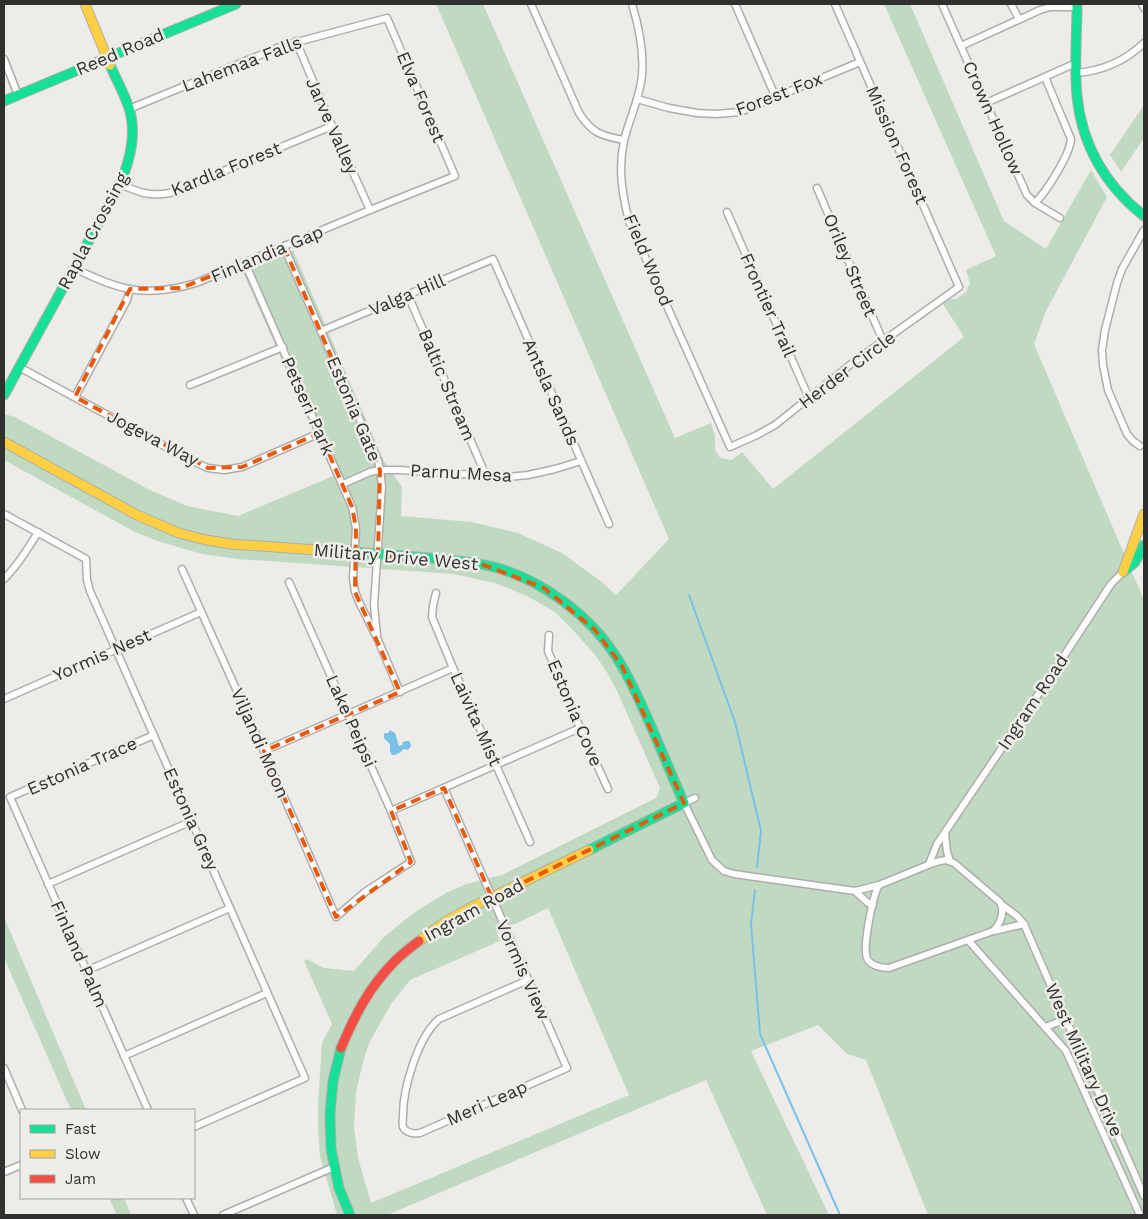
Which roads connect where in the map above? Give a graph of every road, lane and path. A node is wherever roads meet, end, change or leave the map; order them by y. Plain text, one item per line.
1 (87, 4) edge
2 (236, 4) edge
3 (531, 4) edge
4 (632, 4) edge
5 (735, 4) edge
6 (835, 4) edge
7 (942, 4) edge
8 (1011, 4) edge
9 (1142, 4) edge
10 (1077, 5) edge
11 (1144, 8) edge
12 (387, 18) joint
13 (1018, 19) junction
14 (296, 41) junction
15 (1144, 43) edge
16 (961, 46) junction
17 (107, 57) junction
18 (4, 58) edge
19 (860, 62) junction
20 (1076, 63) junction
21 (1076, 73) junction
22 (1045, 77) junction
23 (18, 95) junction
24 (776, 98) junction
25 (637, 99) junction
26 (4, 101) edge
27 (986, 103) junction
28 (129, 109) junction
29 (332, 126) junction
30 (624, 140) junction
31 (455, 176) joint
32 (120, 184) junction
33 (817, 188) dead end
34 (1035, 203) junction
35 (370, 210) junction
36 (727, 212) dead end
37 (1144, 216) edge
38 (1060, 218) dead end
39 (1144, 230) edge
40 (284, 247) junction
41 (492, 259) joint
42 (246, 263) junction
43 (74, 268) junction
44 (959, 287) joint
45 (130, 290) junction
46 (408, 294) junction
47 (321, 331) junction
48 (883, 341) junction
49 (283, 347) junction
50 (19, 367) junction
51 (190, 385) dead end
52 (4, 395) edge
53 (75, 397) junction
54 (809, 398) junction
55 (320, 433) junction
56 (4, 442) edge
57 (1140, 446) dead end
58 (730, 447) joint
59 (581, 461) junction
60 (380, 470) junction
61 (486, 476) junction
62 (343, 484) junction
63 (4, 514) edge
64 (1144, 514) edge
65 (609, 524) dead end
66 (38, 532) junction
67 (1144, 545) edge
68 (354, 553) junction
69 (378, 555) junction
70 (182, 569) dead end
71 (1123, 572) junction
72 (4, 578) edge
73 (290, 582) dead end
74 (436, 594) dead end
75 (201, 612) junction
76 (549, 635) dead end
77 (378, 640) junction
78 (116, 649) junction
79 (453, 668) junction
80 (400, 692) junction
81 (4, 699) edge
82 (348, 714) junction
83 (580, 728) junction
84 (154, 734) junction
85 (264, 751) junction
86 (496, 765) junction
87 (444, 788) junction
88 (608, 789) dead end
89 (10, 797) joint
90 (695, 798) dead end
91 (684, 803) junction
92 (391, 810) junction
93 (192, 821) junction
94 (945, 834) junction
95 (530, 842) dead end
96 (950, 861) junction
97 (411, 862) joint
98 (929, 864) junction
99 (48, 884) junction
100 (879, 885) junction
101 (855, 891) junction
102 (492, 898) junction
103 (873, 905) junction
104 (1002, 905) junction
105 (230, 908) junction
106 (1024, 924) junction
107 (993, 931) junction
108 (968, 940) junction
109 (86, 971) junction
110 (528, 980) junction
111 (267, 993) junction
112 (1066, 1019) junction
113 (1046, 1027) junction
114 (124, 1056) junction
115 (567, 1068) joint
116 (4, 1072) edge
117 (1105, 1104) junction
118 (22, 1109) edge
119 (148, 1109) edge
120 (1093, 1110) junction
121 (195, 1127) edge
122 (20, 1165) edge
123 (334, 1167) junction
124 (4, 1172) edge
125 (1144, 1196) edge
126 (186, 1199) edge
127 (194, 1215) edge
128 (223, 1215) edge
129 (350, 1215) edge
130 (1140, 1215) edge

1 - 17 street, Rapla Crossing
2 - 17 street, Reed Road
3 - 30 street
4 - 25 street, Field Wood
5 - 24 street
6 - 19 street, Mission Forest
7 - 16 street, Crown Hollow
8 - 13 street
9 - 11 street
10 - 13 street
10 - 20 street
12 - 14 street, Lahemaa Falls
12 - 31 street, Elva Forest
13 - 16 street
14 - 28 street, Lahemaa Falls
14 - 29 street, Jarve Valley
15 - 21 street
16 - 27 street, Crown Hollow
17 - 23 street, Reed Road
17 - 28 street, Rapla Crossing
18 - 23 street
19 - 24 street, Forest Fox
19 - 44 street, Mission Forest
20 - 21 street
20 - 22 street
21 - 37 street
22 - 27 street
22 - 34 street
23 - 26 street, Reed Road
24 - 25 street, Forest Fox
25 - 30 street, Field Wood
27 - 34 street, Crown Hollow
28 - 32 street, Rapla Crossing
29 - 32 street, Kardla Forest
29 - 35 street, Jarve Valley
30 - 58 street, Field Wood
31 - 35 street, Finlandia Gap
32 - 43 street, Rapla Crossing
33 - 48 street, Oriley Street
34 - 38 street, Crown Hollow
35 - 40 street, Finlandia Gap
36 - 54 street, Frontier Trail
39 - 57 street
40 - 42 street, Finlandia Gap
40 - 47 street, Estonia Gate
41 - 46 street, Valga Hill
41 - 59 street, Antsla Sands
42 - 45 street, Finlandia Gap
42 - 49 street, Petseri Park
43 - 45 street, Finlandia Gap
43 - 50 street, Rapla Crossing
44 - 48 street, Herder Circle
45 - 53 street
46 - 47 street, Valga Hill
46 - 61 street, Baltic Stream
47 - 60 street, Estonia Gate
48 - 54 street, Herder Circle
49 - 51 street
49 - 55 street, Petseri Park
50 - 52 street, Rapla Crossing
50 - 53 street, Jogeva Way
53 - 55 street, Jogeva Way
54 - 58 street, Herder Circle
55 - 62 street, Petseri Park
56 - 68 street, Military Drive West
59 - 61 street, Parnu Mesa
59 - 65 street, Antsla Sands
60 - 61 street, Parnu Mesa
60 - 62 street, Parnu Mesa
60 - 69 street, Estonia Gate
62 - 68 street, Petseri Park
63 - 66 street
64 - 71 street, Ingram Road
66 - 72 street
66 - 78 street, Estonia Grey
67 - 71 street, Ingram Road
68 - 69 street, Military Drive West
68 - 77 street, Estonia Gate
69 - 77 street, Estonia Gate
69 - 91 street, Military Drive West
70 - 75 street, Viljandi Moon
71 - 94 street, Ingram Road
73 - 82 street, Lake Peipsi
74 - 79 street, Laivita Mist
75 - 78 street, Yormis Nest
75 - 85 street, Viljandi Moon
76 - 83 street, Estonia Cove
77 - 80 street, Estonia Gate
78 - 81 street, Yormis Nest
78 - 84 street, Estonia Grey
79 - 80 street
79 - 86 street, Laivita Mist
80 - 82 street
82 - 85 street
82 - 92 street, Lake Peipsi
83 - 86 street
83 - 88 street, Estonia Cove
84 - 89 street, Estonia Trace
84 - 93 street, Estonia Grey
85 - 97 street, Viljandi Moon
86 - 87 street
86 - 95 street, Laivita Mist
87 - 92 street
87 - 102 street, Vormis View
89 - 99 street, Finland Palm
90 - 91 street, Ingram Road
91 - 101 street
91 - 102 street, Ingram Road
92 - 97 street, Lake Peipsi
93 - 99 street
93 - 105 street, Estonia Grey
94 - 96 street
94 - 98 street, Ingram Road
96 - 98 street
96 - 104 street
98 - 100 street
99 - 109 street, Finland Palm
100 - 101 street
100 - 103 street
101 - 103 street
102 - 110 street, Vormis View
102 - 123 street, Ingram Road
103 - 108 street
104 - 106 street
104 - 107 street
105 - 109 street
105 - 111 street, Estonia Grey
106 - 107 street
106 - 112 street, West Military Drive
107 - 108 street
108 - 113 street, West Military Drive
109 - 114 street, Finland Palm
110 - 115 street, Vormis View
110 - 115 street, Meri Leap
111 - 114 street
111 - 121 street, Estonia Grey
112 - 113 street
112 - 117 street, West Military Drive
113 - 120 street, West Military Drive
114 - 119 street, Finland Palm
116 - 118 street
117 - 120 street
117 - 125 street, West Military Drive
120 - 130 street, West Military Drive
122 - 124 street
123 - 128 street
123 - 129 street, Ingram Road
126 - 127 street

